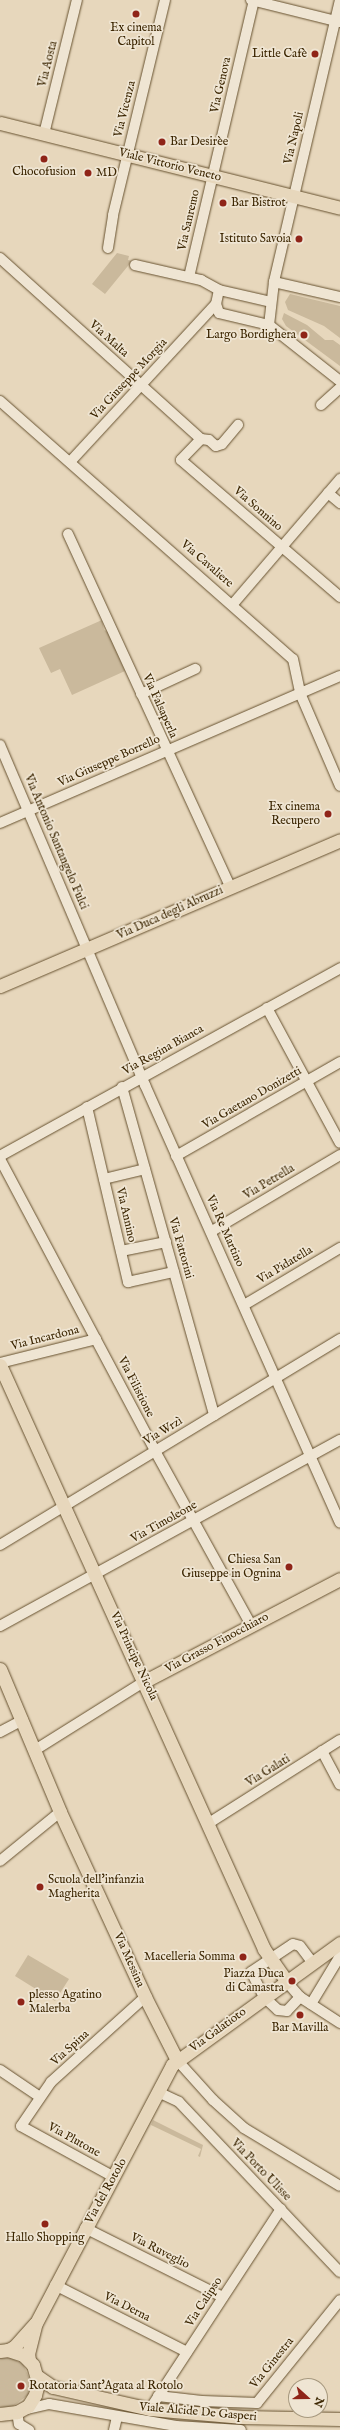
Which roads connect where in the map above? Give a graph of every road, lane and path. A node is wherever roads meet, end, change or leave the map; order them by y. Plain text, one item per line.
1 (77, 0) edge
2 (165, 0) edge
3 (253, 0) edge
4 (340, 0) edge
5 (337, 21) edge
6 (0, 122) edge
7 (44, 134) junction
8 (128, 154) junction
9 (212, 176) junction
10 (294, 196) junction
11 (340, 208) edge
12 (108, 248) dead end
13 (0, 258) edge
14 (135, 266) dead end
15 (190, 274) junction
16 (274, 282) junction
17 (219, 290) junction
18 (340, 297) edge
19 (271, 302) junction
20 (216, 304) junction
21 (269, 325) junction
22 (340, 381) edge
23 (141, 384) junction
24 (340, 388) edge
25 (0, 401) edge
26 (321, 405) dead end
27 (238, 425) dead end
28 (201, 439) junction
29 (70, 462) junction
30 (340, 479) edge
31 (328, 493) junction
32 (340, 503) edge
33 (68, 534) dead end
34 (283, 547) junction
35 (340, 597) edge
36 (233, 604) junction
37 (195, 669) dead end
38 (340, 676) edge
39 (300, 693) junction
40 (141, 694) junction
41 (0, 745) edge
42 (166, 750) junction
43 (340, 786) edge
44 (28, 811) junction
45 (0, 824) edge
46 (340, 840) edge
47 (230, 887) junction
48 (88, 950) junction
49 (340, 968) edge
50 (0, 986) edge
51 (267, 1008) junction
52 (340, 1062) edge
53 (141, 1077) junction
54 (307, 1082) junction
55 (122, 1087) junction
56 (87, 1107) junction
57 (340, 1143) edge
58 (340, 1155) edge
59 (0, 1156) edge
60 (176, 1156) junction
61 (0, 1159) edge
62 (145, 1169) junction
63 (104, 1179) junction
64 (212, 1231) junction
65 (166, 1242) junction
66 (340, 1248) edge
67 (121, 1252) junction
68 (174, 1272) junction
69 (244, 1304) junction
70 (96, 1339) junction
71 (340, 1339) edge
72 (0, 1364) edge
73 (276, 1377) junction
74 (214, 1415) junction
75 (340, 1440) edge
76 (155, 1451) junction
77 (310, 1456) junction
78 (63, 1506) junction
79 (193, 1521) junction
80 (340, 1522) edge
81 (0, 1545) edge
82 (96, 1575) junction
83 (340, 1579) edge
84 (251, 1625) junction
85 (0, 1626) edge
86 (0, 1669) edge
87 (145, 1681) junction
88 (23, 1720) junction
89 (0, 1732) edge
90 (340, 1740) edge
91 (36, 1750) junction
92 (322, 1751) junction
93 (340, 1785) edge
94 (60, 1812) junction
95 (209, 1823) junction
96 (0, 1861) edge
97 (340, 1943) edge
98 (267, 1954) junction
99 (340, 1956) edge
100 (315, 1961) junction
101 (286, 1981) junction
102 (145, 1998) junction
103 (261, 1999) junction
104 (305, 2000) junction
105 (340, 2023) edge
106 (177, 2060) junction
107 (0, 2070) edge
108 (158, 2092) junction
109 (40, 2097) junction
110 (21, 2126) joint
111 (114, 2177) junction
112 (340, 2186) edge
113 (281, 2209) junction
114 (85, 2228) junction
115 (340, 2272) edge
116 (55, 2285) junction
117 (223, 2297) junction
118 (340, 2300) edge
119 (36, 2323) junction
120 (4, 2351) edge
121 (187, 2352) junction
122 (29, 2360) junction
123 (37, 2376) junction
124 (158, 2396) junction
125 (228, 2403) junction
126 (150, 2409) junction
127 (9, 2413) edge
128 (116, 2417) junction
129 (243, 2417) junction
130 (340, 2419) edge
131 (29, 2430) edge
132 (114, 2430) edge
133 (241, 2430) edge

1 - 7 street, Via Aosta
2 - 8 street, Via Vicenza
3 - 5 street
3 - 9 street, Via Genova
4 - 5 street, Via Napoli
5 - 10 street, Via Napoli
6 - 7 main road, Viale Vittorio Veneto
7 - 8 main road, Viale Vittorio Veneto
8 - 9 main road, Viale Vittorio Veneto
8 - 12 street, Via Vicenza
9 - 10 main road, Viale Vittorio Veneto
9 - 15 street, Via Sanremo
10 - 11 main road, Viale Vittorio Veneto
10 - 16 street, Via Napoli
13 - 23 street, Via Malta
14 - 15 street
15 - 17 street
16 - 18 street
16 - 19 street, Via Napoli
17 - 19 street
17 - 20 street
19 - 21 street, Via Napoli
20 - 21 street
20 - 23 street, Via Giuseppe Morgia
21 - 22 street
23 - 28 street, Via Malta
23 - 29 street, Via Giuseppe Morgia
24 - 26 street
25 - 29 street, Via Cavaliere
27 - 28 street
28 - 34 street, Via Sonnino
29 - 36 street, Via Cavaliere
30 - 31 street
31 - 32 street
31 - 34 street
33 - 40 street, Via Falsaperla
34 - 35 street, Via Sonnino
34 - 36 street
36 - 39 street, Via Cavaliere
37 - 40 street
38 - 39 street, Via Giuseppe Borrello
39 - 42 street, Via Giuseppe Borrello
39 - 43 street, Via Cavaliere
40 - 42 street, Via Falsaperla
41 - 44 street, Via Antonio Santangelo Fulci
42 - 44 street, Via Giuseppe Borrello
42 - 47 street, Via Falsaperla
44 - 45 street, Via Giuseppe Borrello
44 - 48 street, Via Antonio Santangelo Fulci
46 - 47 main road, Via Duca degli Abruzzi
47 - 48 main road, Via Duca degli Abruzzi
48 - 50 main road, Via Duca degli Abruzzi
48 - 53 street, Via Re Martino
49 - 51 street, Via Regina Bianca
51 - 53 street, Via Regina Bianca
51 - 54 street
52 - 54 street, Via Gaetano Donizetti
53 - 55 street, Via Regina Bianca
53 - 60 street, Via Re Martino
54 - 57 street
54 - 60 street, Via Gaetano Donizetti
55 - 56 street, Via Regina Bianca
55 - 62 street, Via Fattorini
56 - 59 street, Via Regina Bianca
56 - 63 street, Via Annino
58 - 64 street, Via Petrella
60 - 64 street, Via Re Martino
61 - 70 street, Via Filistione
62 - 63 street
62 - 65 street, Via Fattorini
63 - 67 street, Via Annino
64 - 69 street, Via Re Martino
65 - 67 street
65 - 68 street, Via Fattorini
66 - 69 street, Via Pidatella
67 - 68 street, Via Annino
68 - 74 street, Via Fattorini
69 - 73 street, Via Re Martino
70 - 72 street, Via Incardona
70 - 76 street, Via Filistione
71 - 73 street, Via Wrzì
72 - 78 main road, Via Principe Nicola
73 - 74 street, Via Wrzì
73 - 77 street, Via Re Martino
74 - 76 street, Via Wrzì
75 - 77 street, Via Timoleone
76 - 78 street, Via Wrzì
76 - 79 street, Via Filistione
77 - 79 street, Via Timoleone
77 - 80 street, Via Re Martino
78 - 81 street, Via Wrzì
78 - 82 main road, Via Principe Nicola
79 - 82 street, Via Timoleone
79 - 84 street, Via Filistione
82 - 85 street, Via Timoleone
82 - 87 main road, Via Principe Nicola
83 - 84 main road, Via Grasso Finocchiaro
84 - 87 main road, Via Grasso Finocchiaro
86 - 88 main road, Via Messina
87 - 91 street, Via Grasso Finocchiaro
87 - 95 main road, Via Principe Nicola
88 - 89 street
88 - 91 main road, Via Messina
90 - 92 street, Via Galati
91 - 94 main road, Via Messina
92 - 93 street
92 - 95 street, Via Galati
94 - 96 street
94 - 102 main road, Via Messina
95 - 98 main road, Via Principe Nicola
97 - 100 main road
98 - 100 street
98 - 101 main road, Via Principe Nicola
98 - 103 street
99 - 104 street
100 - 101 main road, Via Galatioto
101 - 103 main road, Via Galatioto
101 - 104 street
102 - 106 main road, Via Messina
102 - 109 street, Via Spina
103 - 104 street
103 - 106 main road, Via Galatioto
104 - 105 street
106 - 108 main road, Via del Rotolo
106 - 112 street, Via Messina
107 - 109 street
108 - 111 main road, Via del Rotolo
108 - 113 street, Via Porto Ulisse
109 - 110 street, Via Spina
110 - 111 street, Via Plutone
111 - 114 main road, Via del Rotolo
113 - 115 street, Via Porto Ulisse
113 - 117 street, Via Calipso
114 - 116 main road, Via del Rotolo
114 - 117 street, Via Ruveglio
116 - 119 main road, Via del Rotolo
116 - 121 street, Via Derna
117 - 121 street, Via Calipso
118 - 125 street, Via Ginestra
119 - 120 main road
119 - 122 main road
120 - 122 main road
121 - 124 street, Via Calipso
122 - 123 main road
123 - 126 main road, Viale Alcide De Gasperi
123 - 127 main road
124 - 125 street, Via Ginestra
124 - 126 street, Via Calipso
125 - 129 street
126 - 129 main road, Viale Alcide De Gasperi
127 - 128 street, Viale Alcide De Gasperi
127 - 131 street
128 - 132 street
128 - 133 street, Viale Alcide De Gasperi
129 - 130 main road, Viale Alcide De Gasperi

